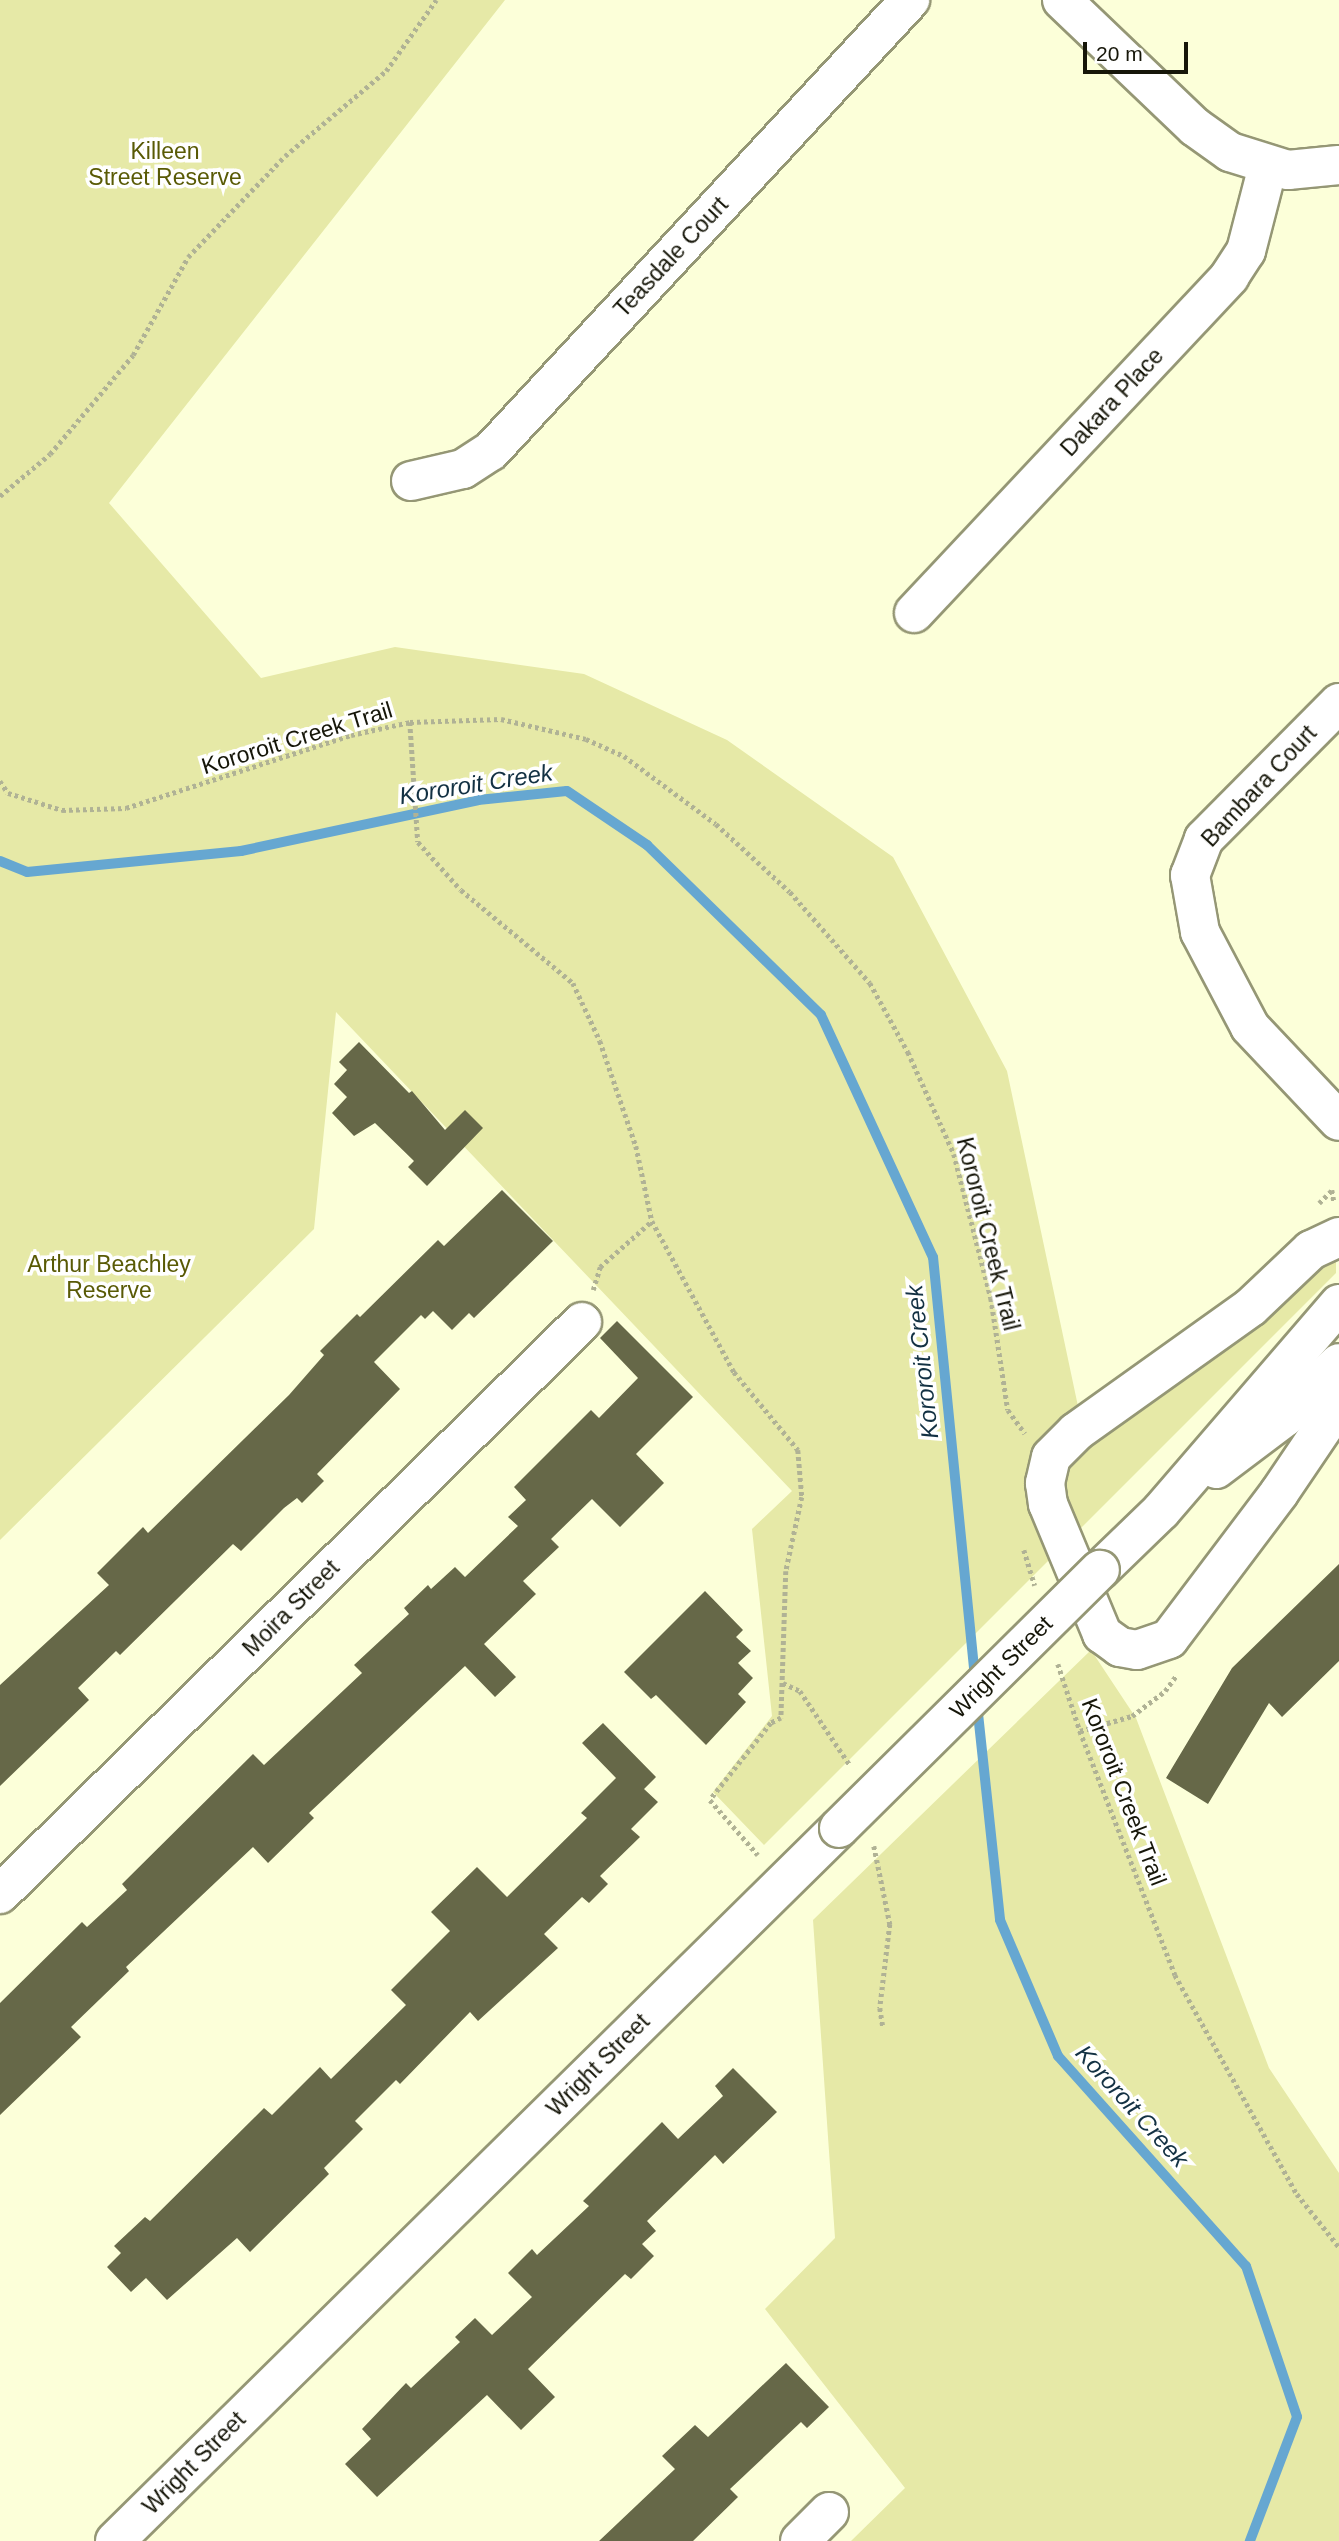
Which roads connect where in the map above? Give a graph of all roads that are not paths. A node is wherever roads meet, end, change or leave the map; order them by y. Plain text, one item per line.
1 (910, 0) edge
2 (1062, 0) edge
3 (1339, 165) edge
4 (1268, 166) junction
5 (411, 481) dead end
6 (914, 613) dead end
7 (1339, 703) edge
8 (1339, 1121) edge
9 (1339, 1237) edge
10 (1339, 1304) edge
11 (582, 1322) road end
12 (1339, 1363) edge
13 (1339, 1404) edge
14 (1161, 1511) junction
15 (0, 1895) edge
16 (829, 2512) dead end
17 (115, 2541) edge
18 (800, 2541) edge

1 - 5 street, Teasdale Court
2 - 4 street
3 - 4 street
4 - 6 street, Dakara Place
7 - 8 street, Bambara Court
9 - 13 street
10 - 14 street, Wright Street
11 - 15 street, Moira Street
12 - 14 street, Wright Street
14 - 17 street, Wright Street, bridge
16 - 18 street

